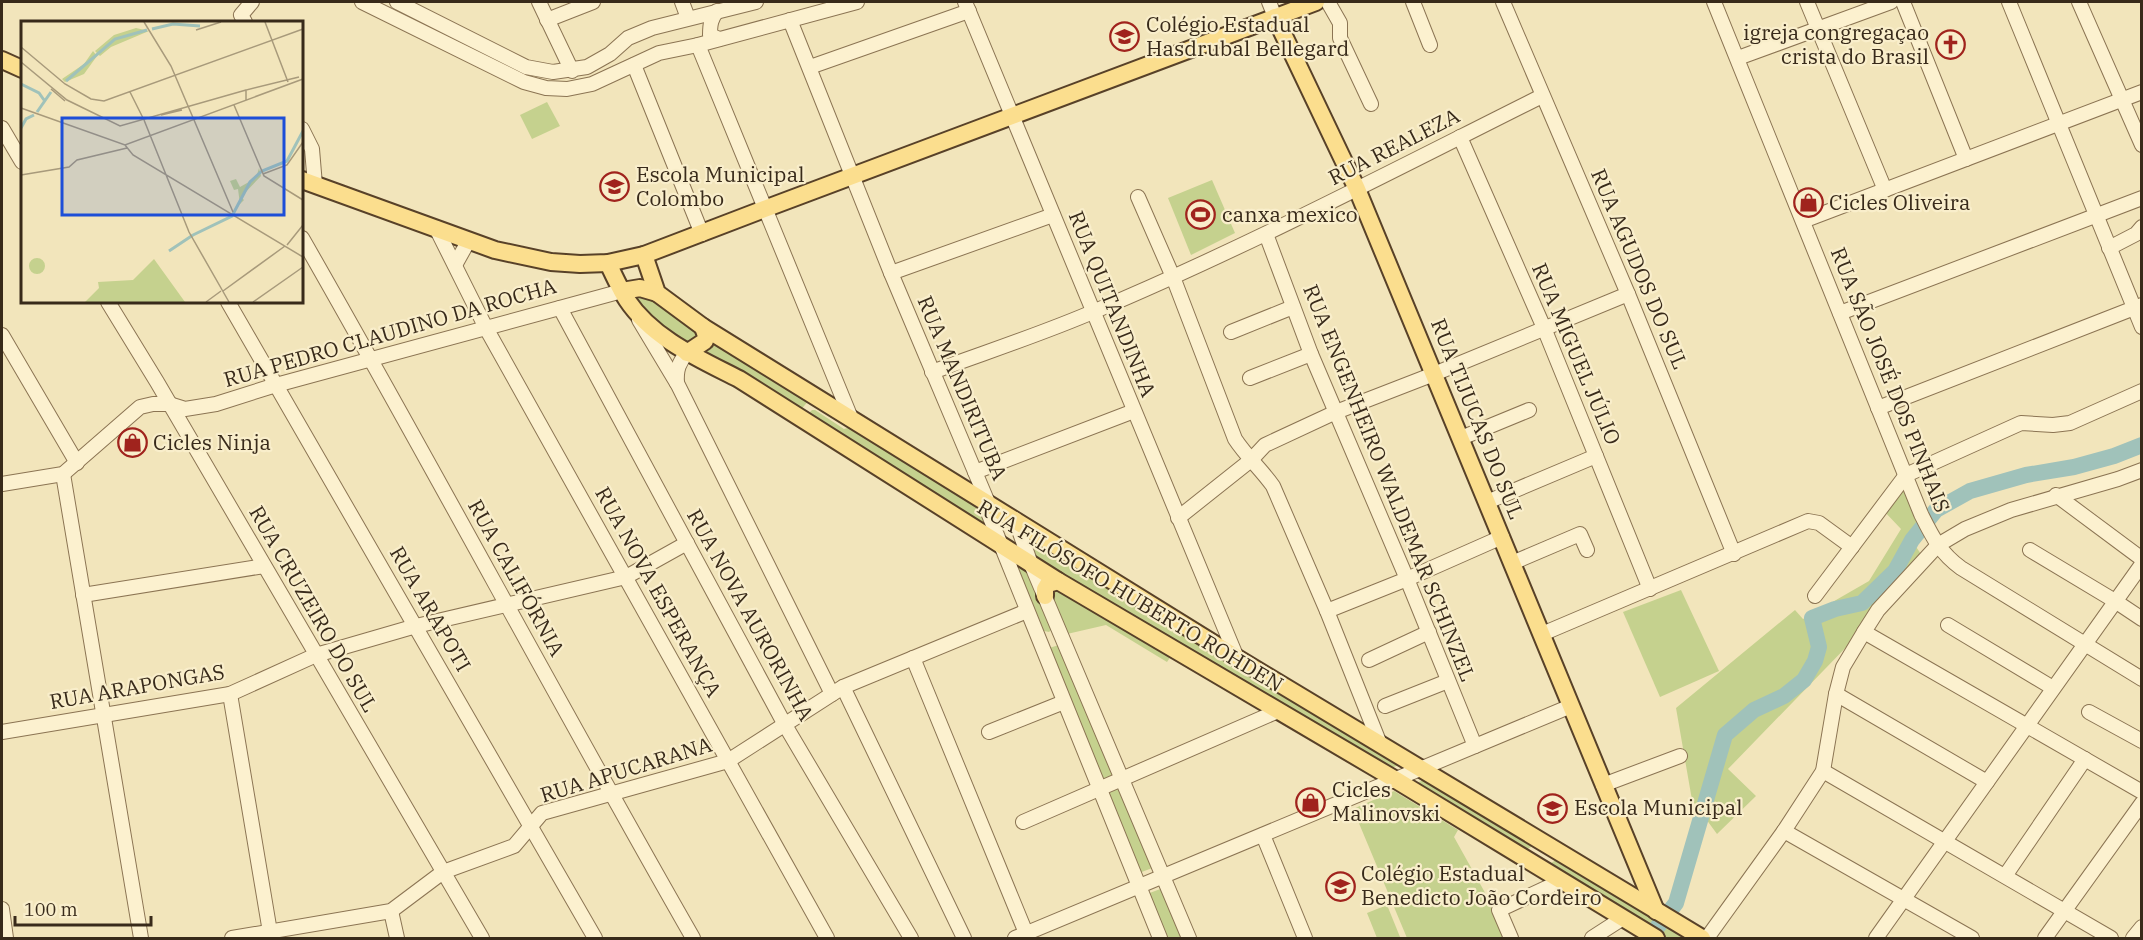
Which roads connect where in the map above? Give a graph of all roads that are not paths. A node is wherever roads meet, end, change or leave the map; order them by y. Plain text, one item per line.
1 (252, 2) edge
2 (362, 2) edge
3 (397, 2) edge
4 (539, 2) edge
5 (593, 2) edge
6 (681, 2) edge
7 (756, 2) edge
8 (857, 2) edge
9 (1316, 2) edge
10 (1328, 2) edge
11 (1413, 2) edge
12 (1503, 2) edge
13 (1714, 2) edge
14 (1807, 2) edge
15 (1891, 2) edge
16 (1903, 2) edge
17 (2009, 2) edge
18 (2079, 2) edge
19 (967, 6) edge
20 (1272, 9) edge
21 (717, 11) junction
22 (688, 18) junction
23 (243, 19) edge
24 (547, 20) junction
25 (790, 20) junction
26 (1817, 28) junction
27 (719, 39) junction
28 (698, 45) junction
29 (1430, 45) dead end
30 (1738, 58) junction
31 (2, 60) edge
32 (634, 64) junction
33 (810, 67) junction
34 (21, 69) edge
35 (572, 70) junction
36 (2142, 92) edge
37 (1542, 96) junction
38 (2123, 101) junction
39 (1371, 104) dead end
40 (1012, 116) junction
41 (2059, 124) junction
42 (2, 128) edge
43 (303, 131) edge
44 (1460, 137) junction
45 (2142, 145) edge
46 (1966, 159) junction
47 (21, 160) edge
48 (852, 176) junction
49 (308, 182) edge
50 (1357, 189) junction
51 (1885, 190) junction
52 (1138, 196) dead end
53 (2142, 198) edge
54 (766, 208) junction
55 (1053, 215) junction
56 (2096, 216) junction
57 (1803, 221) junction
58 (2142, 227) edge
59 (436, 228) junction
60 (702, 234) junction
61 (1266, 234) junction
62 (303, 240) edge
63 (469, 240) junction
64 (2109, 248) junction
65 (644, 255) junction
66 (608, 263) junction
67 (454, 265) junction
68 (891, 273) junction
69 (1173, 277) junction
70 (657, 293) junction
71 (1628, 294) junction
72 (625, 297) junction
73 (109, 303) edge
74 (229, 303) edge
75 (2138, 306) edge
76 (1293, 307) junction
77 (560, 308) junction
78 (1093, 312) junction
79 (1840, 313) junction
80 (703, 327) junction
81 (2142, 327) edge
82 (486, 328) junction
83 (1544, 328) junction
84 (1231, 332) dead end
85 (2, 335) edge
86 (687, 353) junction
87 (1311, 354) junction
88 (371, 359) junction
89 (933, 372) junction
90 (1434, 374) junction
91 (1250, 378) dead end
92 (276, 385) junction
93 (678, 385) junction
94 (2142, 391) edge
95 (841, 392) junction
96 (824, 402) junction
97 (169, 404) junction
98 (1878, 408) junction
99 (1529, 410) dead end
100 (1134, 411) junction
101 (1336, 412) junction
102 (851, 418) junction
103 (808, 423) junction
104 (1461, 438) junction
105 (1596, 456) junction
106 (1251, 460) junction
107 (77, 463) junction
108 (2141, 471) edge
109 (63, 474) junction
110 (1906, 476) junction
111 (973, 481) junction
112 (2, 484) edge
113 (2056, 495) junction
114 (1487, 502) junction
115 (989, 505) junction
116 (1178, 518) junction
117 (1014, 519) junction
118 (1502, 537) junction
119 (1934, 539) junction
120 (687, 543) junction
121 (1001, 546) junction
122 (1852, 548) junction
123 (1587, 550) dead end
124 (2030, 550) dead end
125 (1734, 554) junction
126 (2142, 561) edge
127 (1512, 563) junction
128 (1031, 564) junction
129 (264, 566) junction
130 (626, 577) junction
131 (1407, 579) junction
132 (1058, 581) junction
133 (1650, 589) junction
134 (83, 595) junction
135 (1045, 596) junction
136 (1815, 596) dead end
137 (2115, 601) junction
138 (507, 606) junction
139 (1027, 611) junction
140 (1327, 611) junction
141 (2142, 619) edge
142 (1221, 622) junction
143 (1948, 625) dead end
144 (416, 626) junction
145 (1058, 627) junction
146 (1429, 632) junction
147 (1863, 632) junction
148 (1542, 634) junction
149 (1037, 635) junction
150 (1213, 644) junction
151 (2084, 644) junction
152 (316, 655) junction
153 (913, 658) junction
154 (1237, 658) junction
155 (1369, 660) dead end
156 (2142, 679) edge
157 (1448, 681) junction
158 (2053, 688) junction
159 (838, 690) junction
160 (1836, 693) junction
161 (230, 694) junction
162 (1064, 702) junction
163 (1365, 704) junction
164 (1385, 706) dead end
165 (1571, 706) junction
166 (1278, 711) junction
167 (2090, 712) dead end
168 (104, 716) junction
169 (785, 724) junction
170 (2027, 724) junction
171 (1353, 728) junction
172 (2, 732) edge
173 (989, 732) dead end
174 (2142, 741) edge
175 (1380, 744) junction
176 (1475, 746) junction
177 (1680, 756) dead end
178 (2085, 759) junction
179 (728, 761) junction
180 (1422, 768) junction
181 (1823, 771) junction
182 (1123, 778) junction
183 (1396, 780) junction
184 (1987, 782) junction
185 (1603, 785) junction
186 (1098, 789) junction
187 (2142, 792) edge
188 (611, 795) junction
189 (2142, 803) edge
190 (1023, 822) dead end
191 (530, 825) junction
192 (1784, 831) junction
193 (1263, 835) junction
194 (1533, 836) junction
195 (1945, 841) junction
196 (1557, 851) junction
197 (1521, 857) junction
198 (1633, 858) junction
199 (443, 872) junction
200 (1546, 872) junction
201 (1163, 876) junction
202 (2005, 876) junction
203 (1602, 878) junction
204 (1561, 881) junction
205 (1138, 887) junction
206 (1904, 899) junction
207 (2, 909) edge
208 (392, 911) junction
209 (1657, 911) junction
210 (2065, 911) junction
211 (1623, 918) junction
212 (2142, 927) edge
213 (271, 935) edge
214 (1023, 937) edge
215 (6, 939) edge
216 (141, 939) edge
217 (232, 939) edge
218 (397, 939) edge
219 (482, 939) edge
220 (595, 939) edge
221 (693, 939) edge
222 (827, 939) edge
223 (911, 939) edge
224 (964, 939) edge
225 (1160, 939) edge
226 (1189, 939) edge
227 (1305, 939) edge
228 (1511, 939) edge
229 (1592, 939) edge
230 (1656, 939) edge
231 (1705, 939) edge
232 (1876, 939) edge
233 (1972, 939) edge
234 (2045, 939) edge
235 (2111, 939) edge
236 (2133, 939) edge

1 - 23 street
2 - 32 street
3 - 35 street
4 - 24 street
5 - 24 street
6 - 22 street
7 - 21 street
8 - 25 street
9 - 20 main road
10 - 39 street
11 - 29 street
12 - 37 street, RUA AGUDOS DO SUL
13 - 30 street, RUA SÃO JOSÉ DOS PINHAIS
14 - 26 street
15 - 26 street
16 - 46 street
17 - 41 street
18 - 38 street
19 - 33 street
19 - 40 street, RUA QUITANDINHA
20 - 40 main road
20 - 50 main road, RUA TIJUCAS DO SUL
21 - 22 street
21 - 27 street
22 - 35 street
24 - 35 street
25 - 27 street
25 - 33 street, RUA MANDIRITUBA
26 - 30 street
26 - 51 street
27 - 28 street
28 - 32 street
28 - 54 street
30 - 57 street, RUA SÃO JOSÉ DOS PINHAIS
31 - 34 main road
32 - 60 street
33 - 48 street, RUA MANDIRITUBA
36 - 38 street
37 - 44 street, RUA REALEZA
37 - 71 street, RUA AGUDOS DO SUL
38 - 41 street
38 - 45 street
40 - 48 main road
40 - 55 street, RUA QUITANDINHA
41 - 46 street
41 - 56 street
42 - 47 street
43 - 49 street
44 - 50 street, RUA REALEZA
44 - 83 street, RUA MIGUEL JÚLIO
46 - 51 street
48 - 54 main road
48 - 68 street, RUA MANDIRITUBA
49 - 59 main road
50 - 61 street, RUA REALEZA
50 - 90 main road, RUA TIJUCAS DO SUL
51 - 57 street
52 - 69 street
53 - 56 street
54 - 60 main road
54 - 95 street
55 - 68 street
55 - 78 street, RUA QUITANDINHA
56 - 64 street
56 - 79 street
57 - 79 street, RUA SÃO JOSÉ DOS PINHAIS
58 - 64 street
59 - 63 main road
59 - 67 street, RUA NOVA ESPERANÇA
60 - 65 main road
61 - 69 street, RUA REALEZA
61 - 76 street, RUA ENGENHEIRO WALDEMAR SCHINZEL
62 - 88 street, RUA CALIFÓRNIA
63 - 66 main road
63 - 67 street
64 - 75 street
65 - 66 main road
65 - 70 main road
66 - 72 main road, RUA FILÓSOFO HUBERTO ROHDEN
67 - 82 street, RUA NOVA ESPERANÇA
68 - 89 street, RUA MANDIRITUBA
69 - 78 street, RUA REALEZA
69 - 106 street
70 - 72 main road
70 - 80 main road, RUA FILÓSOFO HUBERTO ROHDEN
71 - 83 street
71 - 125 street, RUA AGUDOS DO SUL
72 - 77 street, RUA PEDRO CLAUDINO DA ROCHA
72 - 86 main road, RUA FILÓSOFO HUBERTO ROHDEN
72 - 93 street
73 - 97 street, RUA CRUZEIRO DO SUL
74 - 92 street, RUA ARAPOTI
75 - 81 street
75 - 98 street
76 - 84 street
76 - 87 street, RUA ENGENHEIRO WALDEMAR SCHINZEL
77 - 82 street, RUA PEDRO CLAUDINO DA ROCHA
77 - 120 street, RUA NOVA AURORINHA
78 - 89 street, RUA REALEZA
78 - 100 street, RUA QUITANDINHA
79 - 98 street, RUA SÃO JOSÉ DOS PINHAIS
80 - 86 main road
80 - 96 main road, RUA FILÓSOFO HUBERTO ROHDEN
82 - 88 street, RUA PEDRO CLAUDINO DA ROCHA
82 - 130 street, RUA NOVA ESPERANÇA
83 - 90 street
83 - 105 street, RUA MIGUEL JÚLIO
85 - 107 street
86 - 93 street
86 - 103 main road, RUA FILÓSOFO HUBERTO ROHDEN
87 - 91 street
87 - 101 street, RUA ENGENHEIRO WALDEMAR SCHINZEL
88 - 92 street, RUA PEDRO CLAUDINO DA ROCHA
88 - 138 street, RUA CALIFÓRNIA
89 - 111 street, RUA MANDIRITUBA
90 - 101 street
90 - 104 main road, RUA TIJUCAS DO SUL
92 - 97 street, RUA PEDRO CLAUDINO DA ROCHA
92 - 144 street, RUA ARAPOTI
93 - 159 street
94 - 110 street
95 - 96 street
95 - 102 street
96 - 102 main road, RUA FILÓSOFO HUBERTO ROHDEN
96 - 103 main road
97 - 107 street, RUA PEDRO CLAUDINO DA ROCHA
97 - 129 street, RUA CRUZEIRO DO SUL
98 - 110 street, RUA SÃO JOSÉ DOS PINHAIS
99 - 104 street
100 - 111 street
100 - 116 street, RUA QUITANDINHA
101 - 106 street
101 - 131 street, RUA ENGENHEIRO WALDEMAR SCHINZEL
102 - 111 main road, RUA FILÓSOFO HUBERTO ROHDEN
103 - 121 main road, RUA FILÓSOFO HUBERTO ROHDEN
104 - 114 main road, RUA TIJUCAS DO SUL
105 - 114 street
105 - 133 street, RUA MIGUEL JÚLIO
106 - 116 street
106 - 140 street
107 - 109 street, RUA PEDRO CLAUDINO DA ROCHA
108 - 113 street
109 - 112 street
109 - 134 street
110 - 119 street, RUA SÃO JOSÉ DOS PINHAIS
110 - 122 street
111 - 115 main road, RUA FILÓSOFO HUBERTO ROHDEN
113 - 119 street
113 - 126 street
114 - 118 main road, RUA TIJUCAS DO SUL
115 - 117 main road, RUA FILÓSOFO HUBERTO ROHDEN
115 - 121 street, RUA MANDIRITUBA
116 - 142 street, RUA QUITANDINHA
117 - 128 street
117 - 150 main road, RUA FILÓSOFO HUBERTO ROHDEN
118 - 127 main road, RUA TIJUCAS DO SUL
118 - 131 street
119 - 147 street
119 - 151 street, RUA SÃO JOSÉ DOS PINHAIS
120 - 130 street, RUA ARAPONGAS
120 - 169 street, RUA NOVA AURORINHA
121 - 128 main road, RUA FILÓSOFO HUBERTO ROHDEN
121 - 139 street, RUA MANDIRITUBA
122 - 125 street
122 - 136 street
123 - 127 street
124 - 137 street
125 - 133 street
126 - 137 street
127 - 148 main road, RUA TIJUCAS DO SUL
128 - 132 main road, RUA FILÓSOFO HUBERTO ROHDEN
128 - 135 street
129 - 134 street
129 - 152 street, RUA CRUZEIRO DO SUL
130 - 138 street, RUA ARAPONGAS
130 - 179 street, RUA NOVA ESPERANÇA
131 - 140 street
131 - 146 street, RUA ENGENHEIRO WALDEMAR SCHINZEL
132 - 135 main road
132 - 166 main road, RUA FILÓSOFO HUBERTO ROHDEN
133 - 148 street
134 - 168 street
135 - 145 street
137 - 141 street
137 - 151 street
138 - 144 street, RUA ARAPONGAS
138 - 188 street, RUA CALIFÓRNIA
139 - 149 street, RUA MANDIRITUBA
139 - 153 street, RUA APUCARANA
140 - 163 street
142 - 150 street
142 - 154 street, RUA QUITANDINHA
143 - 158 street
144 - 152 street, RUA ARAPONGAS
144 - 191 street, RUA ARAPOTI
145 - 149 street
145 - 182 street
146 - 155 street
146 - 157 street, RUA ENGENHEIRO WALDEMAR SCHINZEL
147 - 160 street
147 - 170 street
148 - 165 main road, RUA TIJUCAS DO SUL
149 - 162 street, RUA MANDIRITUBA
150 - 154 main road, RUA FILÓSOFO HUBERTO ROHDEN
151 - 156 street, RUA SÃO JOSÉ DOS PINHAIS
151 - 158 street
152 - 161 street, RUA ARAPONGAS
152 - 199 street, RUA CRUZEIRO DO SUL
153 - 159 street, RUA APUCARANA
153 - 214 street
154 - 171 main road, RUA FILÓSOFO HUBERTO ROHDEN
157 - 164 street
157 - 176 street, RUA ENGENHEIRO WALDEMAR SCHINZEL
158 - 170 street
159 - 169 street, RUA APUCARANA
159 - 224 street
160 - 181 street
160 - 184 street
161 - 168 street, RUA ARAPONGAS
161 - 213 street
162 - 173 street
162 - 186 street, RUA MANDIRITUBA
163 - 171 street
163 - 175 street
165 - 176 street
165 - 185 main road, RUA TIJUCAS DO SUL
166 - 182 street
166 - 183 main road, RUA FILÓSOFO HUBERTO ROHDEN
167 - 174 street
168 - 172 street, RUA ARAPONGAS
168 - 216 street
169 - 179 street, RUA APUCARANA
169 - 223 street, RUA NOVA AURORINHA
170 - 178 street
170 - 184 street
171 - 175 main road, RUA FILÓSOFO HUBERTO ROHDEN
175 - 180 main road, RUA FILÓSOFO HUBERTO ROHDEN
176 - 180 street
177 - 185 street
178 - 187 street
178 - 202 street
179 - 188 street, RUA APUCARANA
179 - 222 street, RUA NOVA ESPERANÇA
180 - 183 street
180 - 194 main road, RUA FILÓSOFO HUBERTO ROHDEN
181 - 192 street
181 - 195 street
182 - 186 street
182 - 201 street
183 - 193 street
183 - 197 main road, RUA FILÓSOFO HUBERTO ROHDEN
184 - 195 street
185 - 198 main road, RUA TIJUCAS DO SUL
186 - 190 street
186 - 205 street, RUA MANDIRITUBA
188 - 191 street, RUA APUCARANA
188 - 221 street, RUA CALIFÓRNIA
189 - 210 street
191 - 199 street, RUA APUCARANA
191 - 220 street, RUA ARAPOTI
192 - 206 street
192 - 231 street
193 - 201 street
193 - 227 street
194 - 196 main road, RUA FILÓSOFO HUBERTO ROHDEN
194 - 197 main road
195 - 202 street
195 - 206 street
196 - 200 main road
196 - 203 main road, RUA FILÓSOFO HUBERTO ROHDEN
197 - 200 main road, RUA FILÓSOFO HUBERTO ROHDEN
198 - 203 main road
198 - 209 main road, RUA TIJUCAS DO SUL
199 - 208 street, RUA APUCARANA
199 - 219 street, RUA CRUZEIRO DO SUL
200 - 204 main road, RUA FILÓSOFO HUBERTO ROHDEN
201 - 205 street
201 - 226 street
202 - 210 street
203 - 209 main road, RUA FILÓSOFO HUBERTO ROHDEN
204 - 211 main road, RUA FILÓSOFO HUBERTO ROHDEN
204 - 228 street
205 - 214 street
205 - 225 street, RUA MANDIRITUBA
206 - 232 street
206 - 233 street
207 - 215 street
208 - 213 street, RUA APUCARANA
208 - 218 street
209 - 231 main road
210 - 234 street
210 - 235 street
211 - 229 street
211 - 230 main road, RUA FILÓSOFO HUBERTO ROHDEN
212 - 236 street
213 - 217 street, RUA APUCARANA

